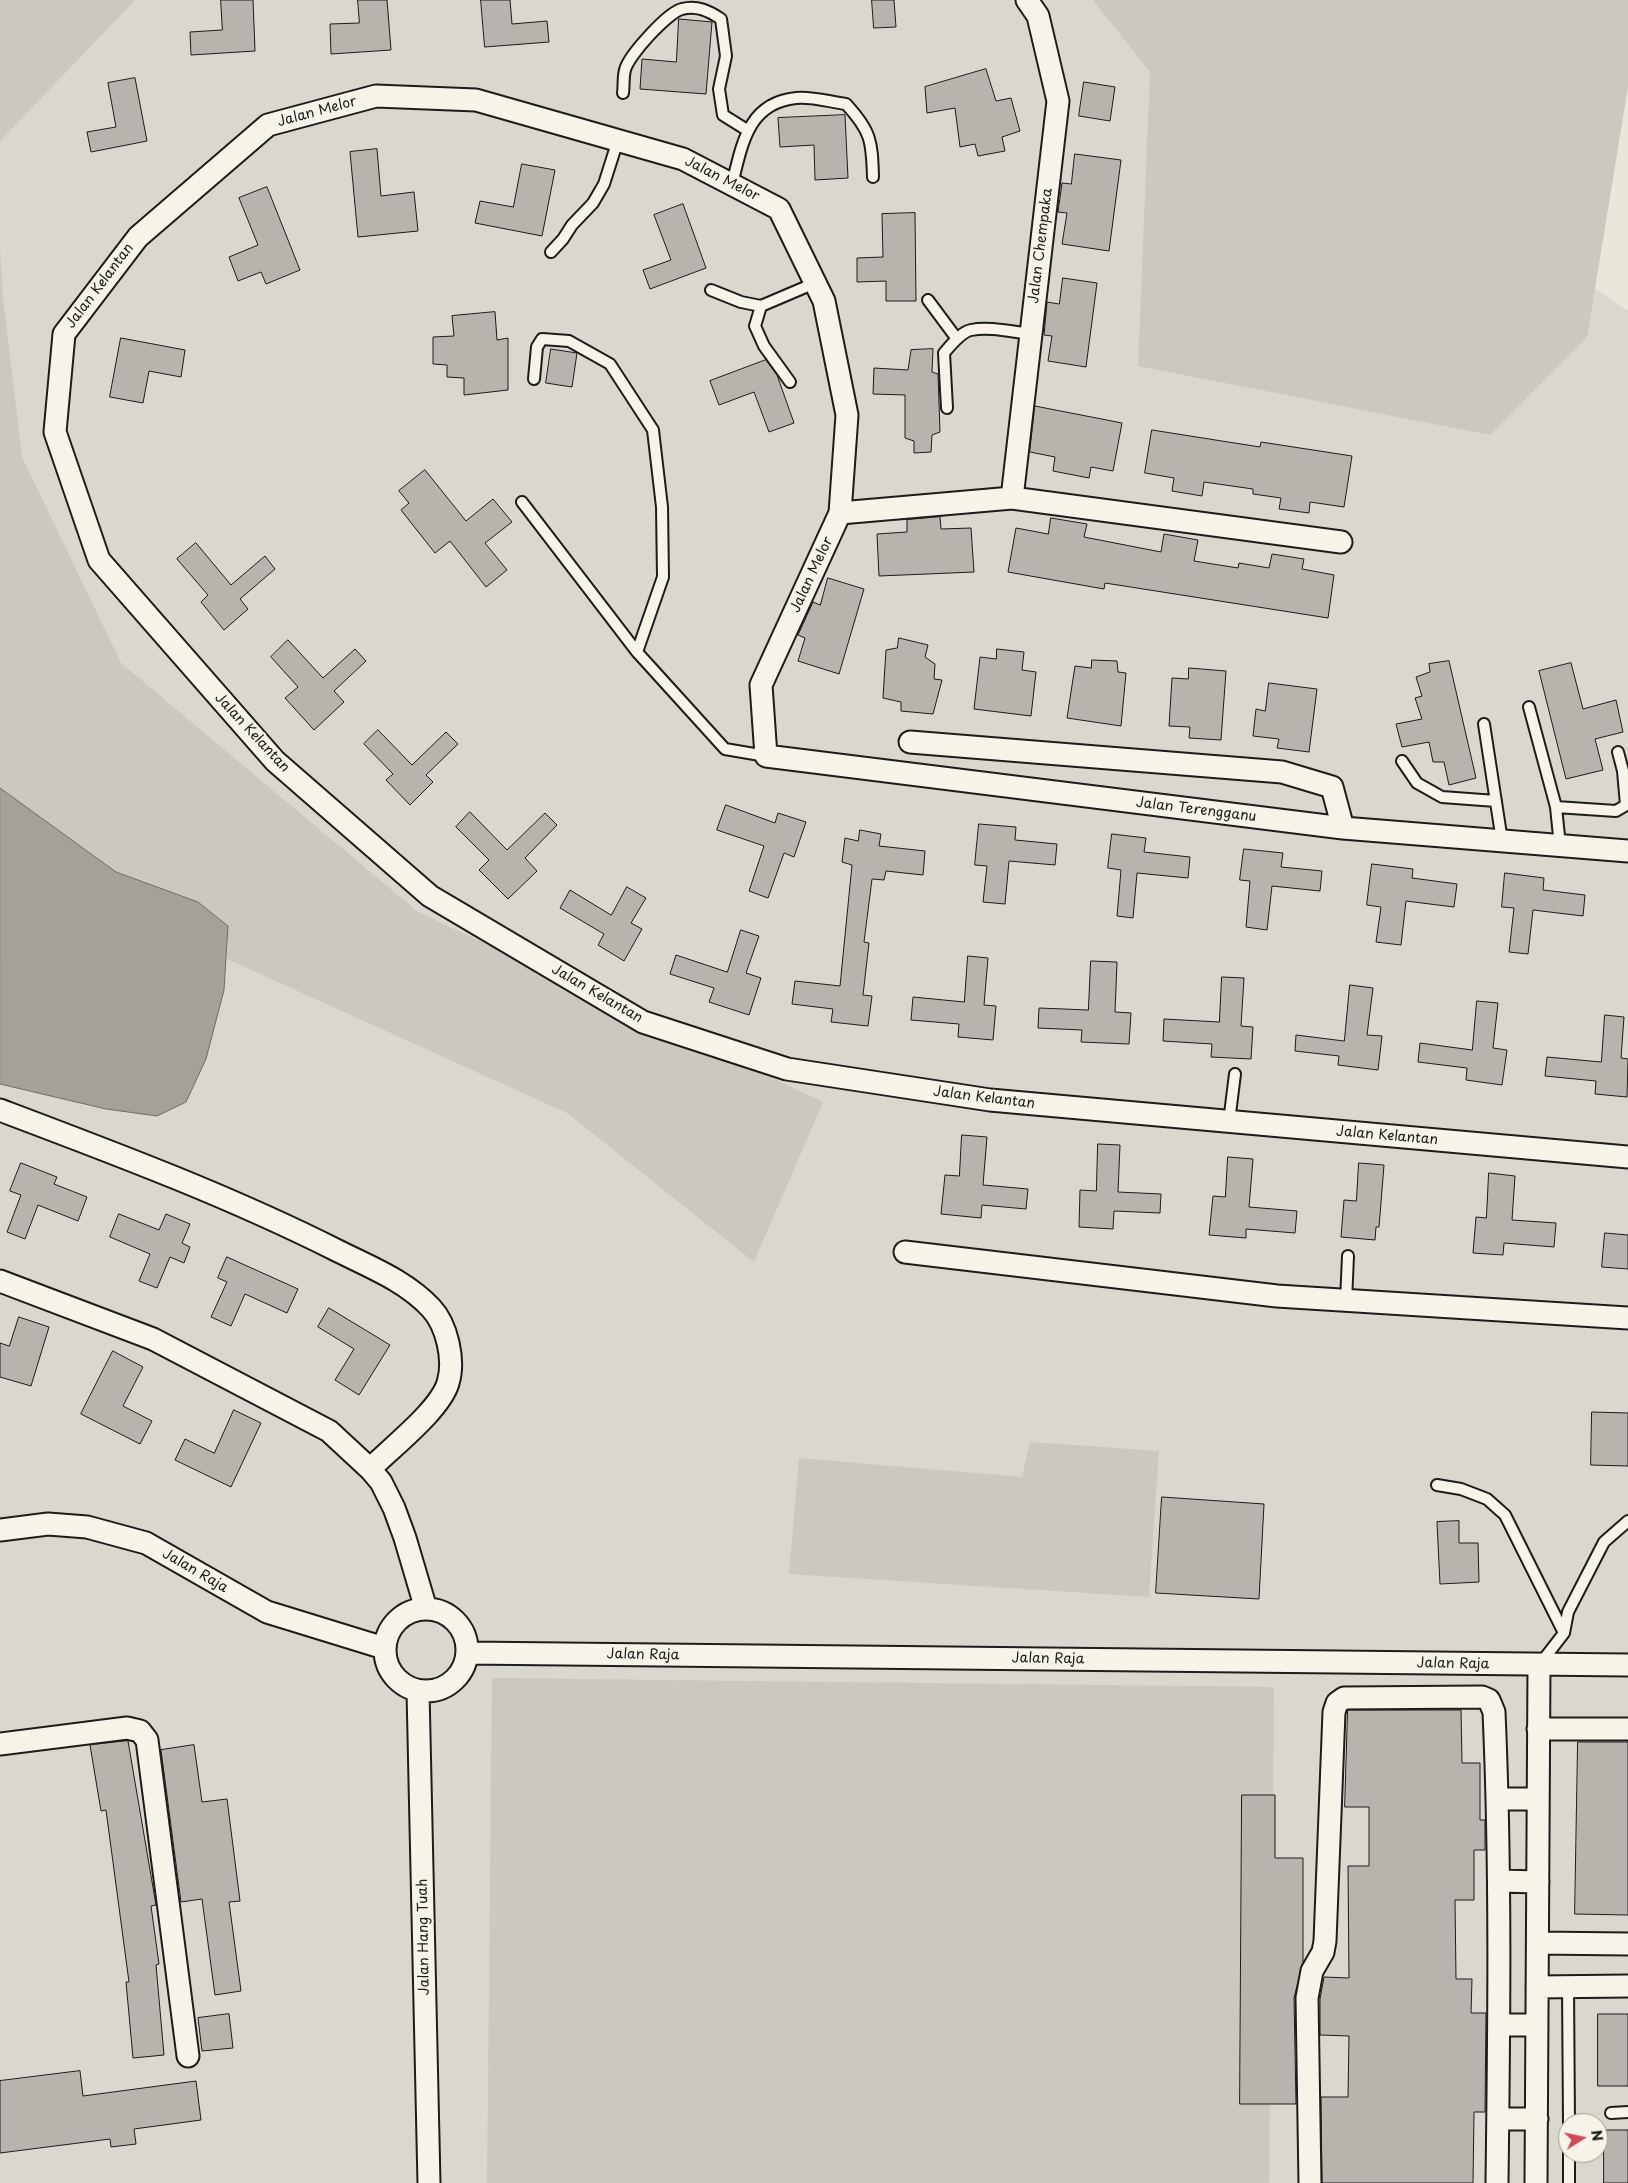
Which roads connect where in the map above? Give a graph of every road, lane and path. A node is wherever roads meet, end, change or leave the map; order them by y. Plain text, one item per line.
1 (1027, 0) edge
2 (624, 93) dead end
3 (747, 130) junction
4 (618, 140) junction
5 (873, 177) dead end
6 (732, 184) junction
7 (138, 237) joint
8 (551, 252) dead end
9 (815, 283) junction
10 (711, 290) dead end
11 (928, 300) dead end
12 (762, 306) junction
13 (1031, 334) junction
14 (957, 339) junction
15 (534, 379) dead end
16 (790, 382) dead end
17 (947, 408) dead end
18 (1012, 498) junction
19 (522, 502) dead end
20 (840, 513) junction
21 (1341, 542) dead end
22 (637, 652) junction
23 (1529, 707) dead end
24 (1484, 724) dead end
25 (910, 742) dead end
26 (1618, 752) dead end
27 (766, 756) junction
28 (1402, 761) dead end
29 (1496, 801) junction
30 (1556, 807) junction
31 (1343, 828) junction
32 (1502, 841) junction
33 (1560, 846) junction
34 (1628, 851) edge
35 (1235, 1074) dead end
36 (0, 1110) edge
37 (1230, 1122) junction
38 (1628, 1158) edge
39 (905, 1252) dead end
40 (1348, 1256) dead end
41 (0, 1281) edge
42 (1346, 1301) junction
43 (1628, 1318) edge
44 (370, 1469) junction
45 (1437, 1485) dead end
46 (1628, 1521) edge
47 (0, 1530) edge
48 (426, 1609) junction
49 (1564, 1633) junction
50 (384, 1648) junction
51 (467, 1653) junction
52 (1538, 1665) junction
53 (1628, 1665) edge
54 (418, 1691) junction
55 (1538, 1729) junction
56 (1628, 1729) edge
57 (0, 1744) edge
58 (1498, 1799) junction
59 (1538, 1799) junction
60 (1500, 1881) junction
61 (1538, 1882) junction
62 (1538, 1944) junction
63 (1628, 1944) edge
64 (1537, 1986) junction
65 (1568, 1986) junction
66 (1628, 1986) edge
67 (1499, 2025) junction
68 (1537, 2026) junction
69 (188, 2056) dead end
70 (1628, 2112) edge
71 (1569, 2113) edge
72 (1611, 2113) dead end
73 (1537, 2118) junction
74 (1498, 2119) junction
75 (1569, 2163) edge
76 (429, 2183) edge
77 (1310, 2183) edge
78 (1497, 2183) edge
79 (1536, 2183) edge
80 (1569, 2183) edge

1 - 13 street, Jalan Chempaka
2 - 3 lane
3 - 5 lane
3 - 6 lane
4 - 6 street, Jalan Melor
4 - 7 street, Jalan Melor
4 - 8 lane
6 - 9 street, Jalan Melor
7 - 37 street, Jalan Kelantan
9 - 12 lane
9 - 20 street, Jalan Melor
10 - 12 lane
11 - 14 lane
12 - 16 lane
13 - 14 lane
13 - 18 street, Jalan Chempaka
14 - 17 lane
15 - 22 lane
18 - 20 street
18 - 21 street
19 - 22 lane
20 - 27 street, Jalan Melor
22 - 27 lane
23 - 30 lane
24 - 29 lane
25 - 31 street
26 - 30 lane
27 - 31 street, Jalan Terengganu
28 - 29 lane
29 - 32 lane
30 - 33 lane
31 - 32 street, Jalan Terengganu
32 - 33 street, Jalan Terengganu
33 - 34 street, Jalan Terengganu
35 - 37 lane
36 - 44 street
37 - 38 street, Jalan Kelantan
39 - 42 street
40 - 42 lane
41 - 44 street
42 - 43 street
44 - 48 street
45 - 49 lane
46 - 49 lane
47 - 50 street, Jalan Raja
48 - 50 street
48 - 51 street
49 - 52 lane
50 - 54 street
51 - 52 street, Jalan Raja
51 - 54 street
52 - 53 street, Jalan Raja
52 - 55 street
54 - 76 street, Jalan Hang Tuah
55 - 56 street
55 - 59 street
57 - 69 street
58 - 59 street
58 - 60 street
58 - 77 street
59 - 61 street
60 - 61 street
60 - 67 street
61 - 62 street
62 - 63 street
62 - 64 street
64 - 65 street
64 - 68 street
65 - 66 street
65 - 71 lane
67 - 68 street
67 - 74 street
68 - 73 street
70 - 72 lane
73 - 74 street
73 - 79 street
74 - 78 street
75 - 80 lane

